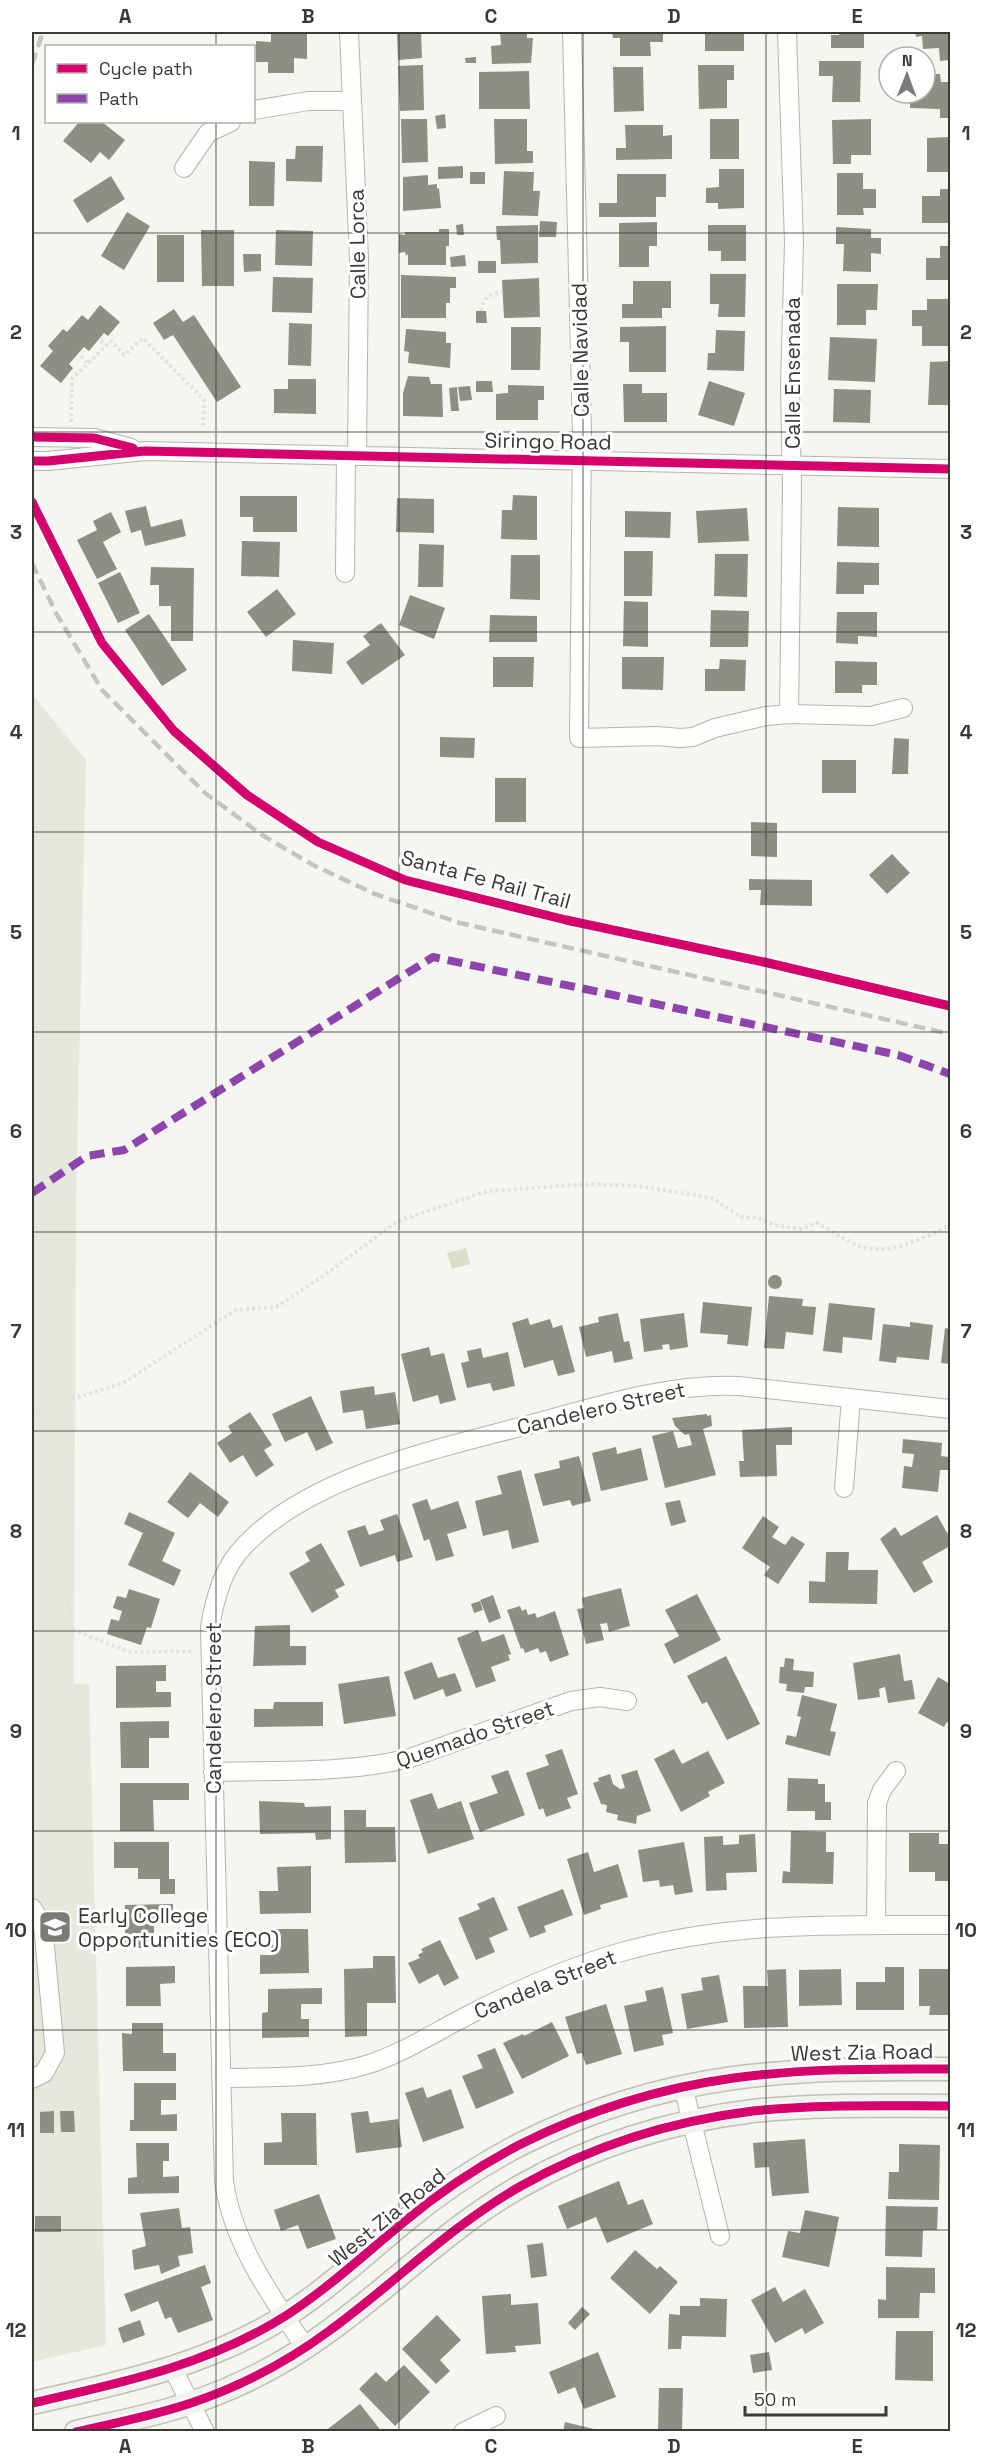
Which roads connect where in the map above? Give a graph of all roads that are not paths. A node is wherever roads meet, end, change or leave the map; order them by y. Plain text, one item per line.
1 (349, 32) edge
2 (572, 32) edge
3 (787, 32) edge
4 (352, 101) junction
5 (255, 110) edge
6 (229, 123) edge
7 (184, 168) dead end
8 (32, 437) edge
9 (145, 451) junction
10 (351, 456) junction
11 (582, 460) junction
12 (32, 461) edge
13 (792, 464) junction
14 (951, 469) edge
15 (345, 573) dead end
16 (903, 708) dead end
17 (789, 714) junction
18 (851, 1398) junction
19 (951, 1409) edge
20 (844, 1488) dead end
21 (627, 1701) dead end
22 (896, 1771) dead end
23 (213, 1772) junction
24 (32, 1908) edge
25 (876, 1925) junction
26 (951, 1925) edge
27 (951, 2069) edge
28 (221, 2078) junction
29 (32, 2079) edge
30 (683, 2086) junction
31 (951, 2106) edge
32 (693, 2121) junction
33 (720, 2236) dead end
34 (285, 2316) junction
35 (305, 2347) junction
36 (173, 2369) junction
37 (32, 2403) edge
38 (191, 2403) junction
39 (496, 2416) dead end
40 (76, 2432) edge
41 (205, 2432) edge
42 (463, 2432) edge

1 - 4 street, Calle Lorca
2 - 11 street, Calle Navidad
3 - 13 street, Calle Ensenada
4 - 5 street
4 - 10 street, Calle Lorca
6 - 7 street
8 - 9 street, Siringo Road
9 - 10 street, Siringo Road
9 - 12 street, Siringo Road
10 - 11 street, Siringo Road
10 - 15 street, Calle Lorca
11 - 13 street, Siringo Road
11 - 17 street, Calle Navidad
13 - 14 street, Siringo Road
13 - 17 street, Calle Ensenada
16 - 17 street
18 - 19 street, Candelero Street
18 - 20 street
18 - 23 street, Candelero Street
21 - 23 street, Quemado Street
22 - 25 street
23 - 28 street, Candelero Street
24 - 29 street
25 - 26 street, Candela Street
25 - 28 street, Candela Street
27 - 30 main road, West Zia Road
28 - 34 street, Candelero Street
30 - 32 street
30 - 34 main road, West Zia Road
31 - 32 main road
32 - 33 street
32 - 35 main road
34 - 35 street, Candelero Street
34 - 36 main road, West Zia Road
35 - 38 main road
36 - 37 main road, West Zia Road
36 - 38 street
38 - 40 main road
38 - 41 street
39 - 42 street

